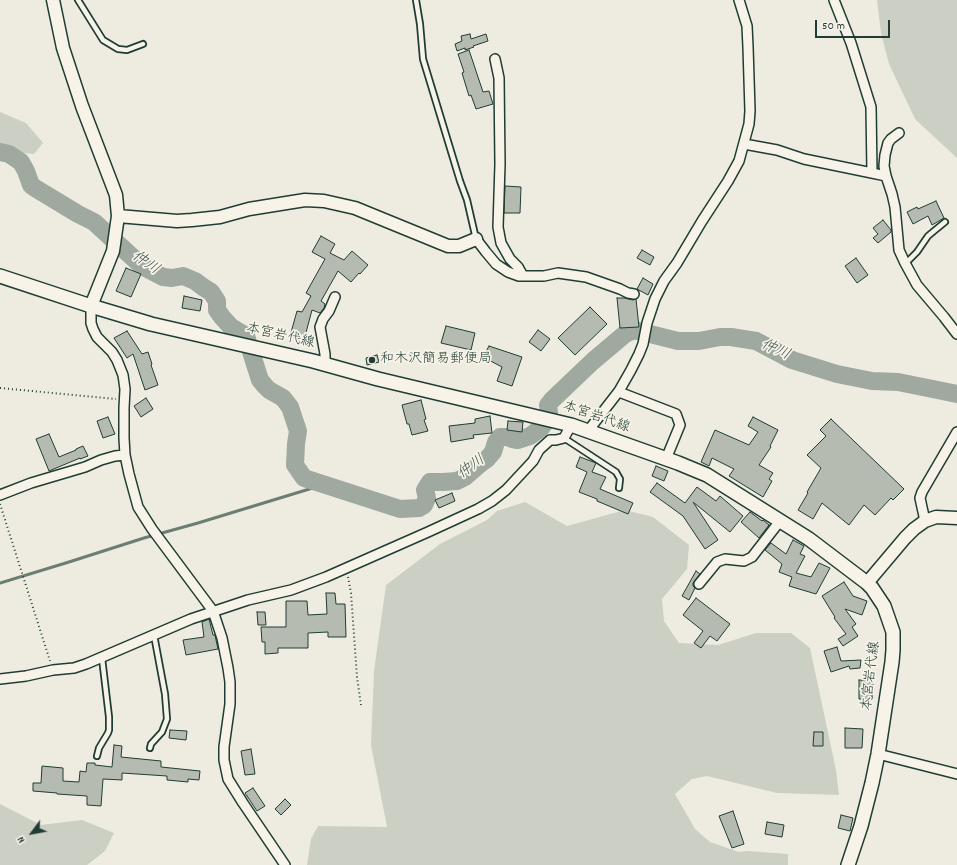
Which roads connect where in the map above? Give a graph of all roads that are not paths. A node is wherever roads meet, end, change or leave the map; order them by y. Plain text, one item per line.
1 (53, 0) edge
2 (78, 0) edge
3 (416, 0) edge
4 (739, 0) edge
5 (834, 0) edge
6 (143, 44) dead end
7 (496, 59) dead end
8 (899, 133) dead end
9 (744, 144) junction
10 (872, 173) junction
11 (886, 176) junction
12 (118, 216) junction
13 (945, 222) dead end
14 (476, 239) junction
15 (906, 264) junction
16 (0, 276) edge
17 (523, 276) junction
18 (634, 294) dead end
19 (335, 297) dead end
20 (91, 306) junction
21 (957, 334) edge
22 (325, 364) junction
23 (619, 392) junction
24 (571, 425) junction
25 (588, 432) junction
26 (957, 432) edge
27 (564, 438) junction
28 (125, 455) junction
29 (666, 459) junction
30 (619, 488) dead end
31 (0, 495) edge
32 (957, 518) edge
33 (780, 520) junction
34 (925, 521) junction
35 (867, 583) junction
36 (699, 584) dead end
37 (213, 611) junction
38 (154, 635) junction
39 (102, 658) junction
40 (0, 679) edge
41 (150, 748) dead end
42 (878, 754) junction
43 (97, 756) dead end
44 (957, 774) edge
45 (285, 865) edge
46 (848, 865) edge

1 - 12 street
2 - 6 lane
3 - 14 lane
4 - 9 street
5 - 10 street
7 - 17 street
8 - 11 street
9 - 10 street
9 - 23 street
10 - 11 street
11 - 15 street
12 - 14 street
12 - 20 street
13 - 15 lane
14 - 17 street
15 - 21 street
16 - 20 main road, 本宮岩代線
17 - 18 street
19 - 22 street
20 - 22 main road, 本宮岩代線
20 - 28 street
22 - 24 main road, 本宮岩代線
23 - 25 street
23 - 29 street
24 - 25 main road, 本宮岩代線
24 - 27 street
25 - 29 main road, 本宮岩代線
26 - 34 street
27 - 30 lane
27 - 37 street
28 - 31 street
28 - 37 street
29 - 33 main road, 本宮岩代線
32 - 34 street
33 - 35 main road, 本宮岩代線
33 - 36 street
34 - 35 street
35 - 42 main road, 本宮岩代線
37 - 38 street
37 - 45 street
38 - 39 street
38 - 41 lane
39 - 40 street
39 - 43 lane
42 - 44 street
42 - 46 main road, 本宮岩代線

